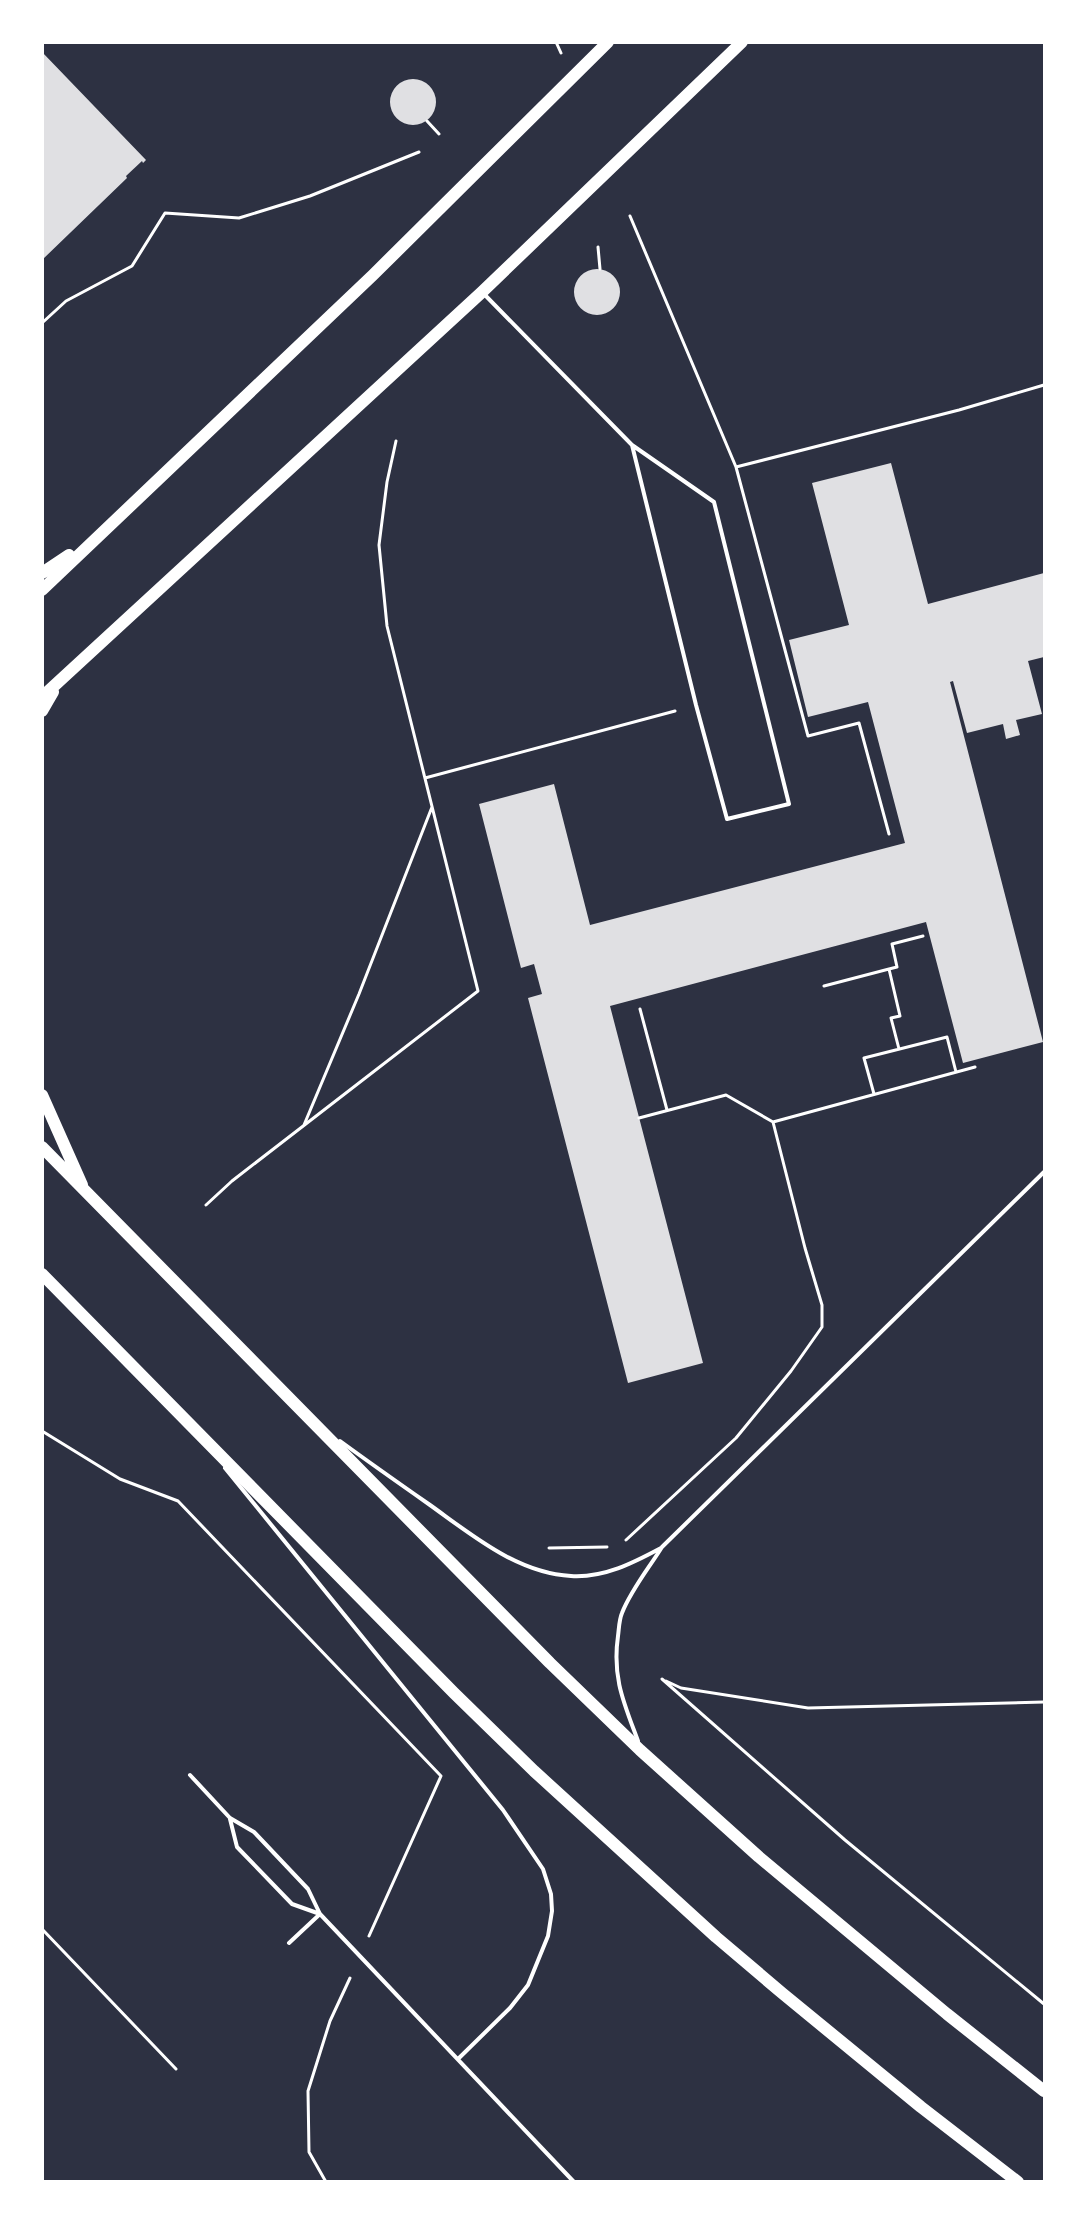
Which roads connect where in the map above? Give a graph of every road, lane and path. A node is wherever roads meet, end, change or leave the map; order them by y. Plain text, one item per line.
1 (608, 42) edge
2 (742, 42) edge
3 (427, 121) dead end
4 (439, 134) dead end
5 (419, 152) dead end
6 (630, 216) dead end
7 (598, 247) dead end
8 (600, 269) dead end
9 (482, 292) junction
10 (42, 323) edge
11 (1044, 385) edge
12 (396, 441) dead end
13 (632, 445) junction
14 (736, 467) junction
15 (98, 536) junction
16 (42, 573) edge
17 (42, 590) edge
18 (58, 683) junction
19 (42, 697) edge
20 (696, 705) junction
21 (42, 712) edge
22 (425, 778) junction
23 (432, 807) junction
24 (889, 834) dead end
25 (923, 936) dead end
26 (888, 969) junction
27 (824, 986) dead end
28 (640, 1010) dead end
29 (899, 1049) junction
30 (975, 1067) dead end
31 (956, 1072) junction
32 (874, 1094) junction
33 (42, 1095) edge
34 (667, 1110) junction
35 (639, 1118) dead end
36 (773, 1122) junction
37 (304, 1126) junction
38 (42, 1147) edge
39 (1044, 1172) edge
40 (86, 1194) junction
41 (206, 1205) dead end
42 (42, 1274) edge
43 (312, 1422) junction
44 (194, 1429) junction
45 (42, 1431) edge
46 (625, 1540) dead end
47 (608, 1547) dead end
48 (662, 1547) junction
49 (544, 1548) dead end
50 (1044, 1702) edge
51 (640, 1750) junction
52 (190, 1775) dead end
53 (230, 1818) junction
54 (320, 1914) junction
55 (42, 1929) edge
56 (289, 1943) dead end
57 (360, 1956) junction
58 (1044, 2004) edge
59 (458, 2059) junction
60 (176, 2069) dead end
61 (1044, 2091) edge
62 (326, 2182) edge
63 (574, 2182) edge
64 (1018, 2182) edge

1 - 15 main road
2 - 9 main road
3 - 4 path
5 - 10 path
6 - 14 path
7 - 8 path
9 - 13 lane
9 - 18 main road
11 - 14 path
12 - 22 path
13 - 20 lane
13 - 20 lane
14 - 24 path
15 - 16 main road
15 - 17 main road
18 - 19 main road
18 - 21 main road
20 - 22 path
22 - 23 path
23 - 37 path
23 - 37 path
25 - 26 path
26 - 27 path
26 - 29 path
28 - 34 path
29 - 31 path
29 - 32 path
30 - 31 path
31 - 32 path
32 - 36 path
33 - 40 main road
34 - 35 path
34 - 36 path
36 - 46 path
37 - 41 path
38 - 40 main road
39 - 48 lane
40 - 43 main road
42 - 44 main road
43 - 48 lane
43 - 51 main road
44 - 59 lane
44 - 64 main road
45 - 57 path
47 - 49 path
48 - 51 lane
50 - 58 path
51 - 61 main road
52 - 53 lane
53 - 54 lane
53 - 54 lane
54 - 56 lane
54 - 57 lane
55 - 60 path
57 - 59 lane
57 - 62 path
59 - 63 lane

